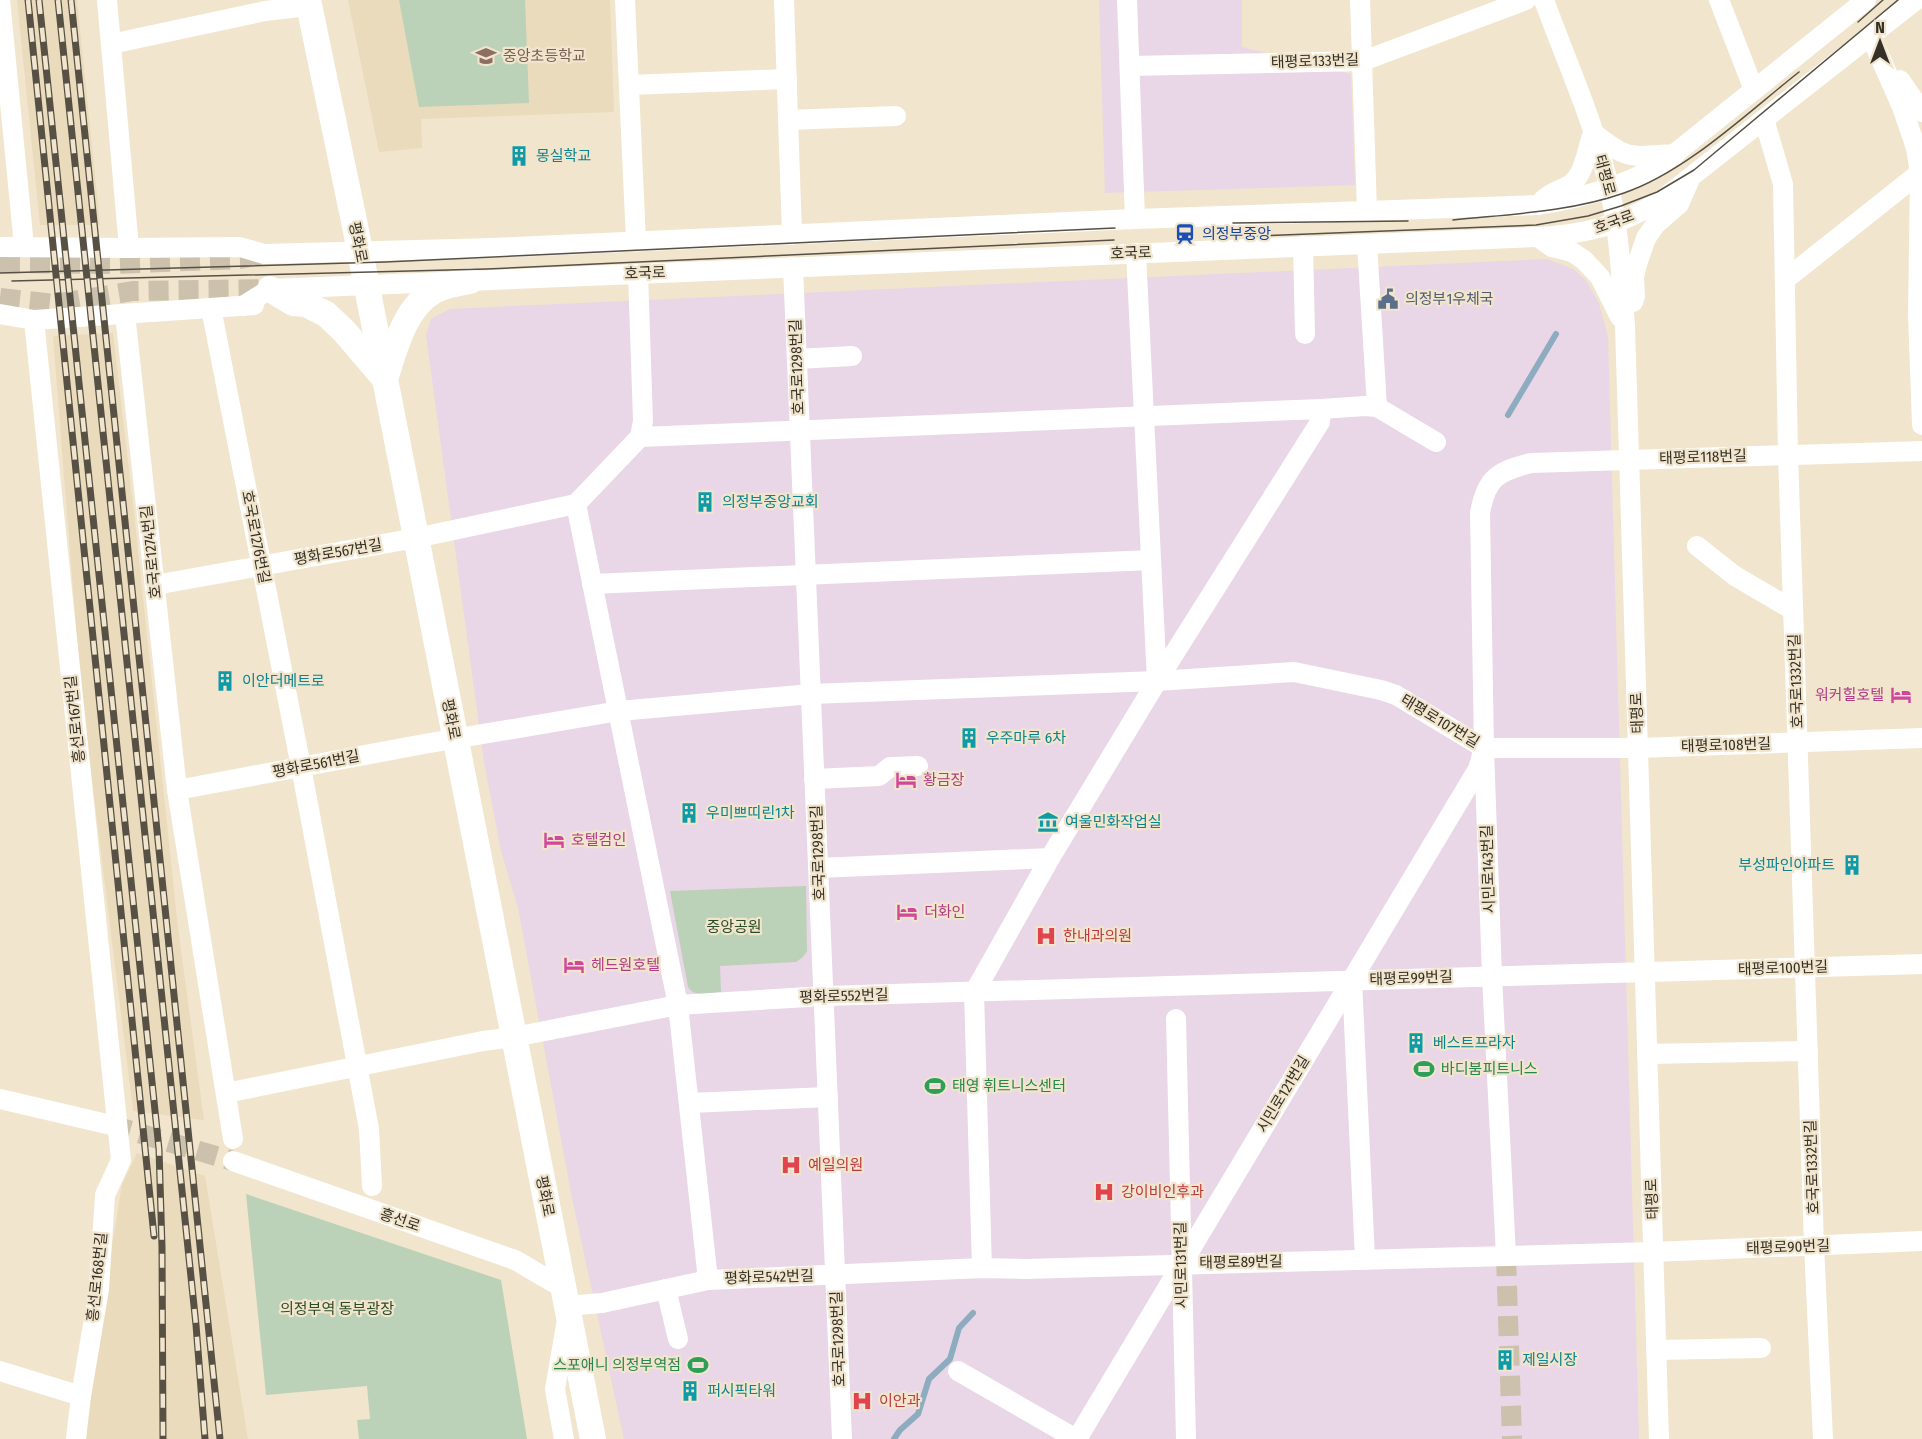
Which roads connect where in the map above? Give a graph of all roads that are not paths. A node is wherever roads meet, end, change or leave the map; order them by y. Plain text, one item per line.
1 (0, 0) edge
2 (107, 0) edge
3 (625, 0) edge
4 (784, 0) edge
5 (1127, 0) edge
6 (1360, 0) edge
7 (1526, 0) edge
8 (1544, 0) edge
9 (1719, 0) edge
10 (1864, 0) edge
11 (308, 3) edge
12 (264, 5) edge
13 (1917, 5) edge
14 (1871, 36) junction
15 (111, 45) junction
16 (1363, 61) junction
17 (1130, 66) junction
18 (787, 79) junction
19 (1892, 80) junction
20 (629, 85) junction
21 (1754, 90) junction
22 (1922, 112) edge
23 (896, 116) dead end
24 (1764, 119) junction
25 (788, 120) junction
26 (1593, 132) junction
27 (1675, 155) junction
28 (1921, 172) edge
29 (1692, 177) junction
30 (1610, 189) junction
31 (1537, 205) junction
32 (1367, 211) junction
33 (1135, 219) junction
34 (1617, 224) junction
35 (792, 235) junction
36 (1538, 237) junction
37 (636, 241) junction
38 (1367, 244) junction
39 (24, 246) junction
40 (1303, 246) junction
41 (0, 247) edge
42 (129, 248) junction
43 (360, 252) junction
44 (1136, 253) junction
45 (793, 267) junction
46 (638, 273) junction
47 (1786, 279) junction
48 (470, 280) junction
49 (367, 285) junction
50 (270, 289) junction
51 (293, 303) junction
52 (243, 306) junction
53 (211, 308) junction
54 (0, 314) edge
55 (125, 314) junction
56 (1920, 315) edge
57 (34, 320) junction
58 (1625, 325) junction
59 (1305, 334) dead end
60 (852, 356) dead end
61 (797, 359) junction
62 (385, 379) junction
63 (1377, 407) junction
64 (1321, 409) junction
65 (1144, 417) junction
66 (1922, 425) edge
67 (800, 430) junction
68 (640, 437) junction
69 (1436, 442) dead end
70 (1922, 451) edge
71 (1788, 454) junction
72 (1629, 460) junction
73 (1490, 483) joint
74 (576, 504) junction
75 (416, 538) junction
76 (1697, 546) dead end
77 (1151, 560) junction
78 (262, 566) junction
79 (806, 575) junction
80 (592, 584) junction
81 (155, 585) junction
82 (1793, 610) junction
83 (1157, 681) junction
84 (811, 694) junction
85 (619, 711) junction
86 (1922, 738) edge
87 (455, 739) junction
88 (1798, 742) junction
89 (1484, 748) junction
90 (1638, 748) junction
91 (918, 766) dead end
92 (301, 767) junction
93 (814, 779) junction
94 (177, 790) junction
95 (1050, 858) junction
96 (818, 868) junction
97 (1922, 964) edge
98 (1805, 967) junction
99 (1645, 971) junction
100 (1491, 976) junction
101 (1352, 980) junction
102 (1177, 985) joint
103 (974, 993) junction
104 (824, 996) junction
105 (678, 1005) junction
106 (1176, 1019) dead end
107 (514, 1037) junction
108 (1808, 1051) junction
109 (1647, 1054) junction
110 (357, 1066) junction
111 (226, 1093) junction
112 (828, 1097) junction
113 (0, 1099) edge
114 (690, 1103) junction
115 (114, 1121) junction
116 (233, 1139) dead end
117 (233, 1161) tunnel mouth
118 (372, 1186) dead end
119 (1922, 1241) edge
120 (1814, 1245) junction
121 (1653, 1252) junction
122 (1506, 1256) junction
123 (1365, 1259) junction
124 (1181, 1264) junction
125 (982, 1268) junction
126 (1046, 1268) joint
127 (836, 1274) junction
128 (708, 1280) junction
129 (666, 1288) junction
130 (566, 1302) junction
131 (678, 1339) dead end
132 (1761, 1348) dead end
133 (1656, 1350) junction
134 (0, 1371) edge
135 (958, 1371) dead end
136 (81, 1396) junction
137 (76, 1439) edge
138 (564, 1439) edge
139 (593, 1439) edge
140 (842, 1439) edge
141 (1077, 1439) edge
142 (1186, 1439) edge
143 (1659, 1439) edge
144 (1822, 1439) edge

1 - 39 street
2 - 15 street
3 - 20 street
4 - 18 street
5 - 17 street
6 - 16 street
7 - 16 street, 태평로133번길
8 - 26 street, 태평로
9 - 21 street
10 - 21 street
11 - 12 street
11 - 43 main road, 평화로
12 - 15 street
13 - 14 street, 호국로
14 - 19 street
14 - 24 street, 호국로
15 - 42 street
16 - 17 street, 태평로133번길
16 - 32 street
17 - 33 street
18 - 20 street
18 - 25 street
19 - 22 street
19 - 28 street
20 - 37 street
21 - 27 street
23 - 25 street
24 - 29 street, 호국로
24 - 47 street, 호국로1332번길
25 - 35 street
26 - 27 street
26 - 30 street, 태평로
26 - 31 street
27 - 30 street
28 - 47 street
28 - 56 street
29 - 34 street, 호국로
29 - 58 street
30 - 31 street
30 - 34 street, 태평로
31 - 32 street
32 - 33 street
33 - 35 street
34 - 36 street, 호국로
34 - 58 street, 태평로
35 - 37 street
36 - 38 street, 호국로
36 - 58 street
37 - 43 street
38 - 40 street, 호국로
38 - 63 street
39 - 41 street
39 - 42 street
40 - 44 street, 호국로
40 - 59 street
42 - 43 street
43 - 49 main road, 평화로
44 - 45 street, 호국로
44 - 65 street
45 - 46 street, 호국로
45 - 61 street, 호국로1298번길
46 - 48 street, 호국로
46 - 68 street
47 - 71 street, 호국로1332번길
48 - 49 street, 호국로
48 - 62 main road
49 - 50 street, 호국로
49 - 62 main road, 평화로
50 - 51 main road
50 - 52 street
51 - 52 street
51 - 62 main road
52 - 53 street
53 - 55 street
53 - 78 street, 호국로1276번길
54 - 57 street
55 - 57 street
55 - 81 street, 호국로1274번길
56 - 66 street
57 - 115 street, 흥선로167번길
58 - 72 street, 태평로
60 - 61 street
61 - 67 street, 호국로1298번길
62 - 75 main road, 평화로
63 - 64 street
63 - 69 street
64 - 65 street
64 - 83 street
65 - 67 street
65 - 77 street
67 - 68 street
67 - 79 street, 호국로1298번길
68 - 74 street
70 - 71 street, 태평로118번길
71 - 72 street, 태평로118번길
71 - 82 street, 호국로1332번길
72 - 73 street, 태평로118번길
72 - 90 street, 태평로
73 - 89 street, 시민로143번길
74 - 75 street, 평화로567번길
74 - 80 street
75 - 78 street, 평화로567번길
75 - 87 main road, 평화로
76 - 82 street
77 - 79 street
77 - 83 street
78 - 81 street, 평화로567번길
78 - 92 street, 호국로1276번길
79 - 80 street
79 - 84 street, 호국로1298번길
80 - 85 street
81 - 94 street, 호국로1274번길
82 - 88 street, 호국로1332번길
83 - 84 street, 태평로107번길
83 - 89 street, 태평로107번길
83 - 95 street
84 - 85 street, 평화로561번길
84 - 93 street, 호국로1298번길
85 - 87 street, 평화로561번길
85 - 105 street
86 - 88 street, 태평로108번길
87 - 92 street, 평화로561번길
87 - 107 main road, 평화로
88 - 90 street, 태평로108번길
88 - 98 street, 호국로1332번길
89 - 90 street, 태평로107번길
89 - 100 street, 시민로143번길
89 - 101 street, 시민로121번길
90 - 99 street, 태평로
91 - 93 street
92 - 94 street, 평화로561번길
92 - 110 street, 호국로1276번길
93 - 96 street, 호국로1298번길
94 - 111 street, 호국로1274번길
95 - 96 street
95 - 103 street
96 - 104 street, 호국로1298번길
97 - 98 street, 태평로100번길
98 - 99 street, 태평로100번길
98 - 108 street, 호국로1332번길
99 - 100 street, 태평로99번길
99 - 109 street, 태평로
100 - 101 street, 태평로99번길
100 - 122 street, 시민로143번길
101 - 102 street, 태평로99번길
101 - 123 street
101 - 124 street, 시민로121번길
102 - 103 street, 평화로552번길
103 - 104 street, 평화로552번길
103 - 125 street
104 - 105 street, 평화로552번길
104 - 112 street, 호국로1298번길
105 - 107 street, 평화로552번길
105 - 114 street
106 - 124 street, 시민로131번길
107 - 110 street, 평화로552번길
107 - 130 main road, 평화로
108 - 109 street
108 - 120 street, 호국로1332번길
109 - 121 street, 태평로
110 - 111 street, 평화로552번길
110 - 118 street, 호국로1276번길
111 - 116 street, 호국로1274번길
112 - 114 street
112 - 127 street, 호국로1298번길
113 - 115 street
114 - 128 street
115 - 136 street, 흥선로168번길
117 - 130 street, 흥선로
119 - 120 street, 태평로90번길
120 - 121 street, 태평로90번길
120 - 144 street, 호국로1332번길
121 - 122 street, 태평로89번길
121 - 133 street, 태평로
122 - 123 street, 태평로89번길
123 - 124 street, 태평로89번길
124 - 126 street, 태평로89번길
124 - 141 street, 시민로121번길
124 - 142 street, 시민로131번길
125 - 126 street, 평화로542번길
125 - 127 street, 평화로542번길
127 - 128 street, 평화로542번길
127 - 140 street, 호국로1298번길
128 - 129 street, 평화로542번길
129 - 130 street, 평화로542번길
129 - 131 street
130 - 138 street
130 - 139 main road, 평화로
132 - 133 street
133 - 143 street, 태평로
134 - 136 street
135 - 141 street
136 - 137 street, 흥선로168번길

